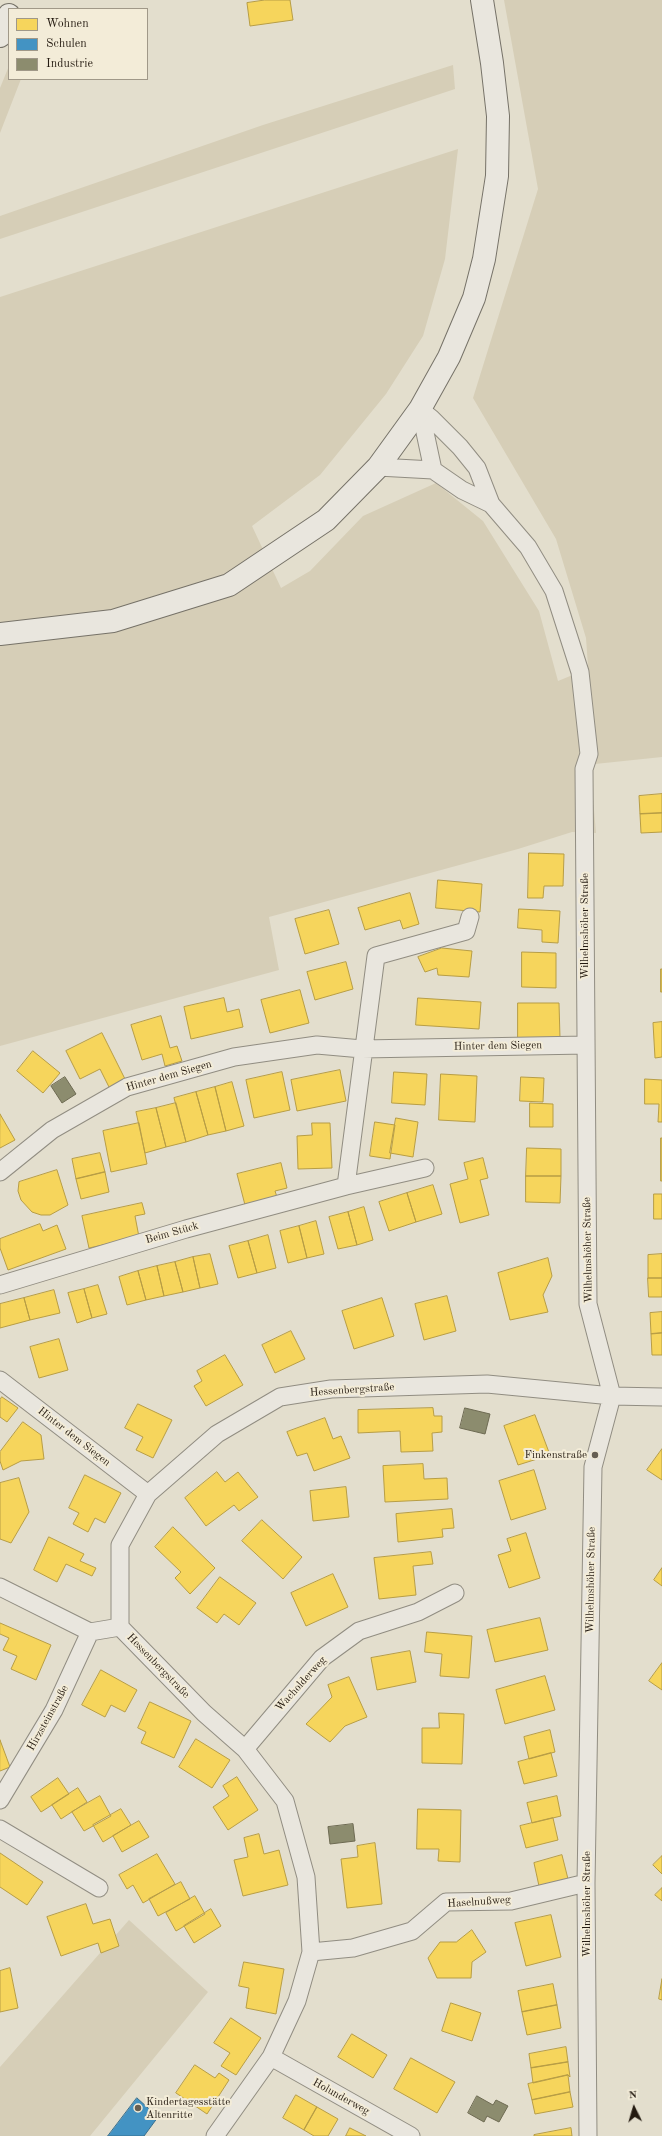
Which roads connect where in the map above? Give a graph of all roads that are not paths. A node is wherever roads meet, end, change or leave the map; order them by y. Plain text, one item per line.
1 (482, 0) edge
2 (8, 17) edge
3 (0, 36) edge
4 (420, 409) junction
5 (378, 467) junction
6 (433, 470) junction
7 (491, 504) junction
8 (0, 634) edge
9 (470, 917) dead end
10 (586, 1045) junction
11 (362, 1049) junction
12 (425, 1168) dead end
13 (0, 1172) edge
14 (346, 1186) junction
15 (0, 1285) edge
16 (0, 1380) edge
17 (612, 1396) junction
18 (662, 1397) edge
19 (148, 1494) junction
20 (0, 1587) edge
21 (455, 1593) dead end
22 (120, 1627) junction
23 (90, 1632) junction
24 (245, 1748) junction
25 (0, 1800) edge
26 (0, 1828) edge
27 (586, 1883) junction
28 (99, 1888) dead end
29 (311, 1952) junction
30 (271, 2057) junction
31 (215, 2136) edge
32 (411, 2136) edge
33 (588, 2136) edge

1 - 4 street
2 - 3 street
4 - 5 street
4 - 6 street
4 - 7 street, Wilhelmshöher Straße
5 - 6 street
5 - 8 street
6 - 7 street, Wilhelmshöher Straße
7 - 10 street, Wilhelmshöher Straße
9 - 11 street
10 - 11 street, Hinter dem Siegen
10 - 17 street, Wilhelmshöher Straße
11 - 13 street, Hinter dem Siegen
11 - 14 street
12 - 14 street, Beim Stück
14 - 15 street, Beim Stück
16 - 19 street, Hinter dem Siegen
17 - 18 street
17 - 19 street, Hessenbergstraße
17 - 27 street, Wilhelmshöher Straße
19 - 22 street, Hessenbergstraße
20 - 23 street
21 - 24 street, Wacholderweg
22 - 23 street
22 - 24 street, Hessenbergstraße
23 - 25 street, Hirzsteinstraße
24 - 29 street, Hessenbergstraße
26 - 28 street
27 - 29 street, Haselnußweg
27 - 33 street, Wilhelmshöher Straße
29 - 30 street, Hessenbergstraße
30 - 31 street, Hessenbergstraße
30 - 32 street, Holunderweg

